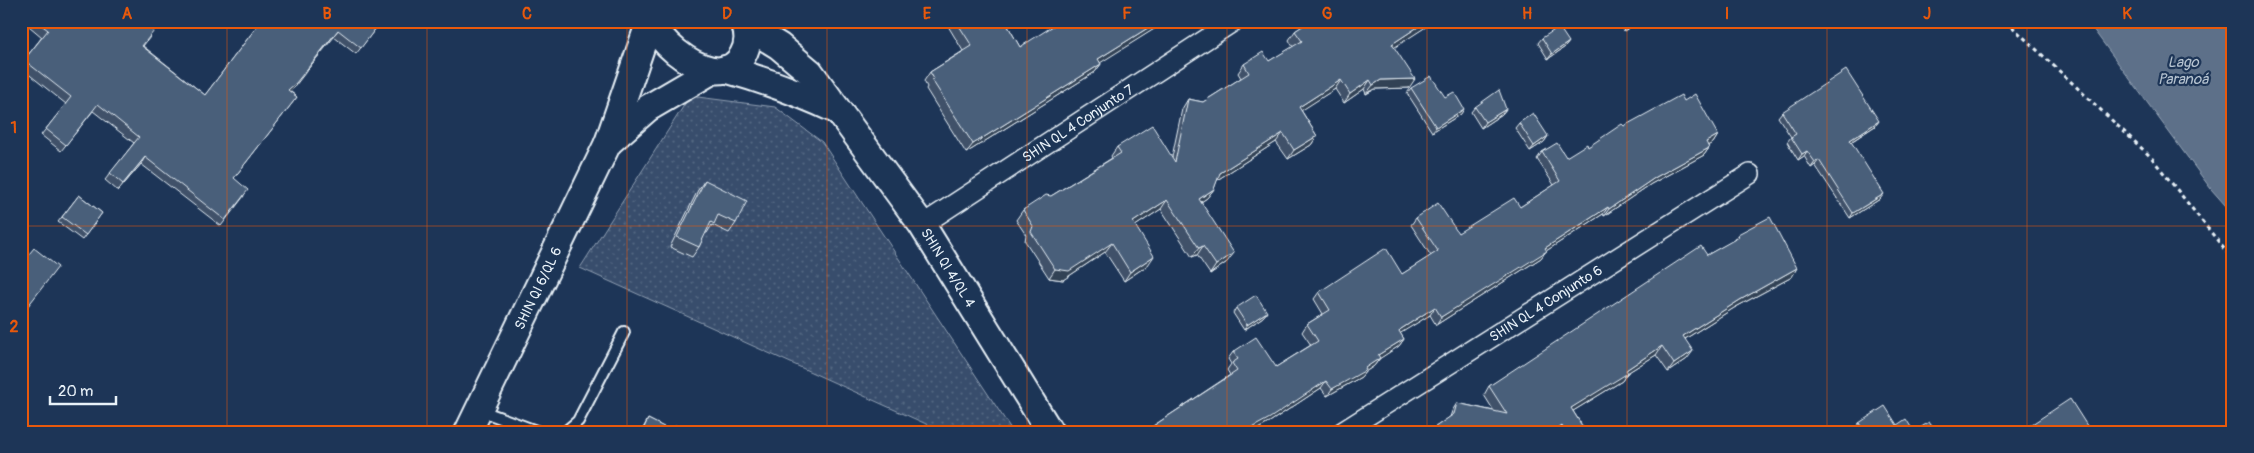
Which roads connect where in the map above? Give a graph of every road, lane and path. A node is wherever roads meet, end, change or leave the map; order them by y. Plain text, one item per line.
1 (650, 21) edge
2 (1234, 21) edge
3 (2006, 21) edge
4 (744, 23) edge
5 (719, 70) junction
6 (836, 111) junction
7 (608, 143) junction
8 (1750, 174) dead end
9 (922, 225) junction
10 (2233, 260) edge
11 (624, 332) dead end
12 (474, 421) edge
13 (539, 432) edge
14 (565, 432) edge
15 (1050, 432) edge
16 (1342, 432) edge

1 - 5 street, SHIN QI 4/QL 4
1 - 7 street, SHIN QI 6/QL 6
2 - 9 street, SHIN QL 4 Conjunto 7
3 - 10 path
4 - 5 street, SHIN QI 6/QL 6
4 - 6 street, SHIN QI 4/QL 4
5 - 6 street, SHIN QI 4/QL 4
5 - 7 street, SHIN QI 6/QL 6
6 - 9 street, SHIN QI 4/QL 4
7 - 12 street, SHIN QI 6/QL 6
8 - 16 street, SHIN QL 4 Conjunto 6
9 - 15 street, SHIN QI 4/QL 4
11 - 14 lane
12 - 13 lane

